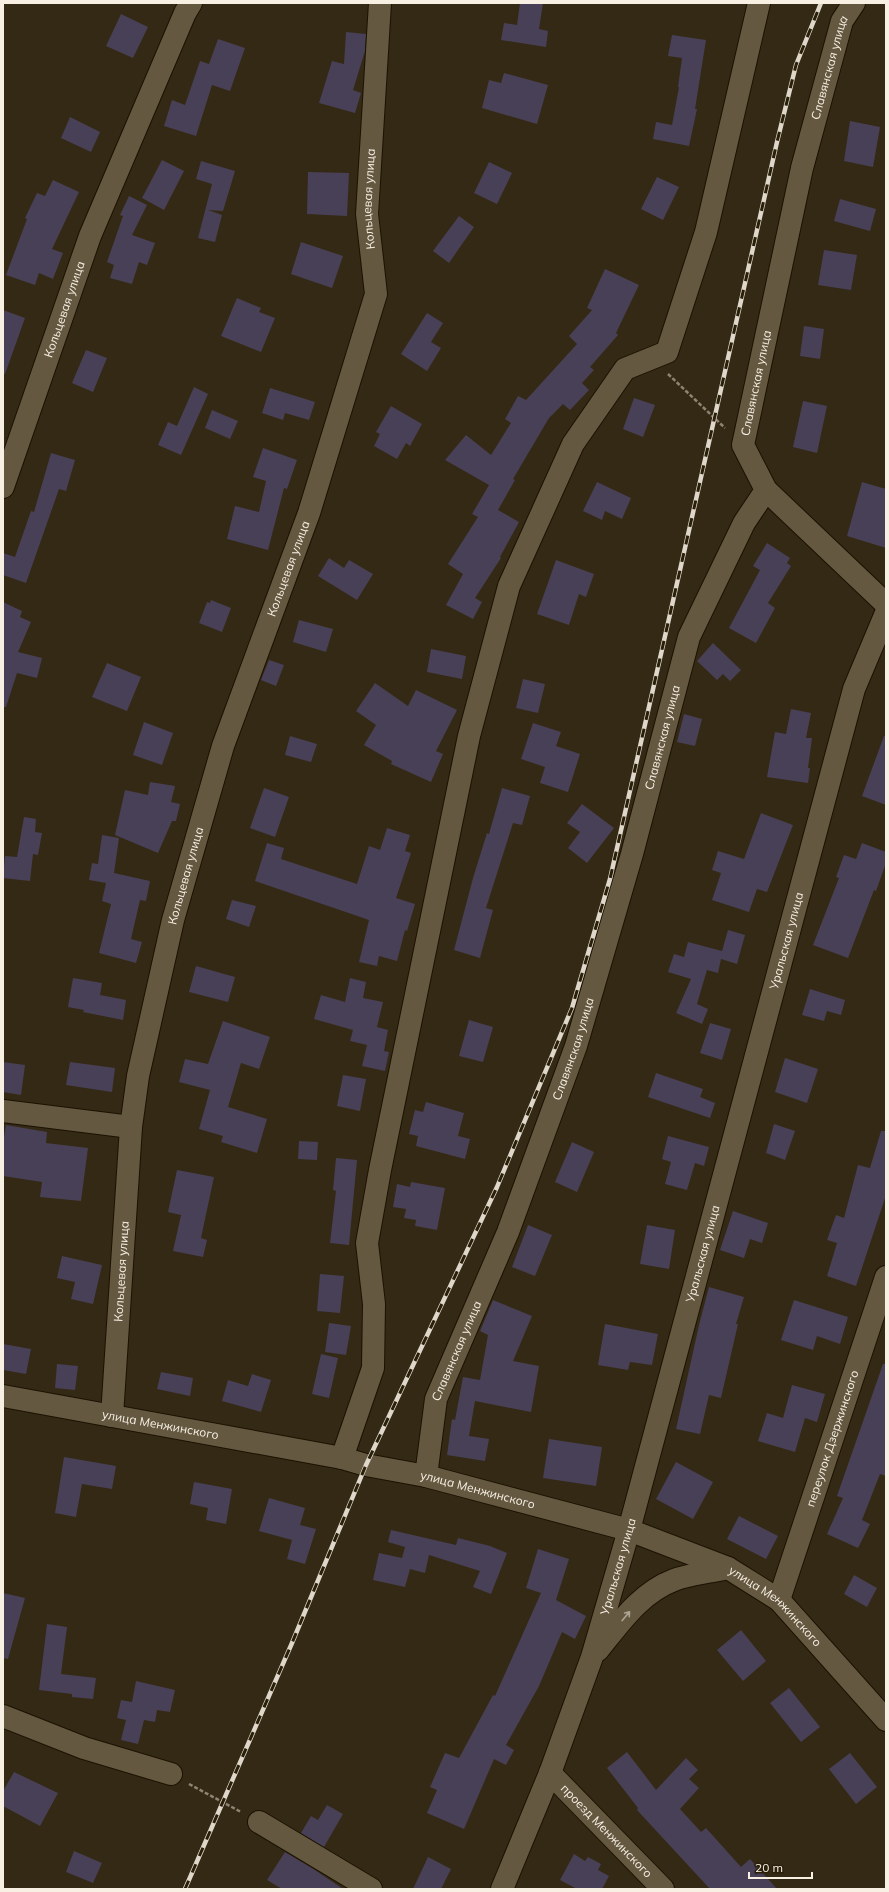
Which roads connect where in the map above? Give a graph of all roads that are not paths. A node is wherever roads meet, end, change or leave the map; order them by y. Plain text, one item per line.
1 (191, 3) edge
2 (380, 3) edge
3 (758, 3) edge
4 (854, 3) edge
5 (3, 487) edge
6 (766, 490) junction
7 (886, 604) edge
8 (886, 613) edge
9 (3, 1111) edge
10 (131, 1127) junction
11 (886, 1277) edge
12 (3, 1396) edge
13 (112, 1416) junction
14 (342, 1458) junction
15 (426, 1476) junction
16 (628, 1530) junction
17 (728, 1568) junction
18 (779, 1600) junction
19 (592, 1657) junction
20 (3, 1716) edge
21 (885, 1717) edge
22 (550, 1773) junction
23 (170, 1774) road end
24 (259, 1822) road end
25 (371, 1889) edge
26 (502, 1889) edge
27 (663, 1889) edge

1 - 5 street, Кольцевая улица
2 - 10 street, Кольцевая улица
3 - 14 street
4 - 6 street, Славянская улица
6 - 7 street
6 - 15 street, Славянская улица
8 - 16 street, Уральская улица
9 - 10 street
10 - 13 street, Кольцевая улица
11 - 18 street, переулок Дзержинского
12 - 13 street, улица Менжинского
13 - 14 street, улица Менжинского
14 - 15 street, улица Менжинского
15 - 16 street, улица Менжинского
16 - 17 street, улица Менжинского
16 - 19 street, Уральская улица
17 - 18 street, улица Менжинского
19 -> 17 street
18 - 21 street, улица Менжинского
19 - 22 street, Уральская улица
20 - 23 street
22 - 26 street, Уральская улица
22 - 27 street, проезд Менжинского
24 - 25 street

